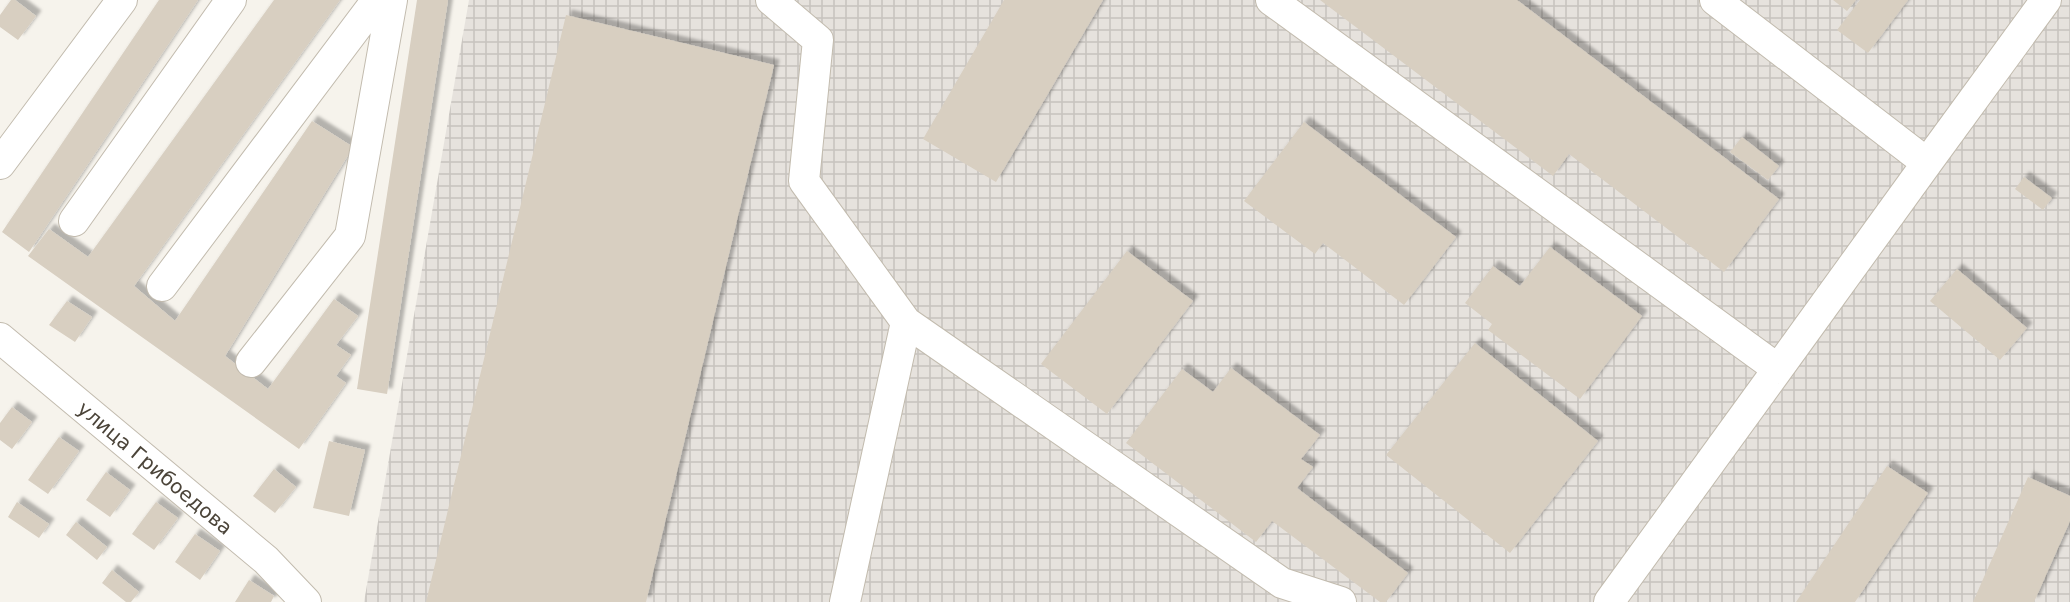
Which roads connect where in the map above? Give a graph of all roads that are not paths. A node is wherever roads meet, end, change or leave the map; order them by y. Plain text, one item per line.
1 (122, 0) edge
2 (231, 0) edge
3 (377, 0) edge
4 (392, 0) edge
5 (771, 0) edge
6 (1271, 0) edge
7 (1715, 0) edge
8 (2046, 0) edge
9 (1928, 163) junction
10 (0, 164) edge
11 (74, 221) dead end
12 (162, 286) dead end
13 (906, 322) junction
14 (0, 338) edge
15 (251, 362) dead end
16 (1778, 369) junction
17 (306, 602) edge
18 (845, 602) edge
19 (1341, 602) edge
20 (1609, 602) edge

1 - 10 lane
2 - 11 lane
3 - 12 lane
4 - 15 lane
5 - 13 lane
6 - 16 lane
7 - 9 lane
8 - 9 lane
9 - 16 lane
13 - 18 lane
13 - 19 lane
14 - 17 lane, улица Грибоедова
16 - 20 lane

